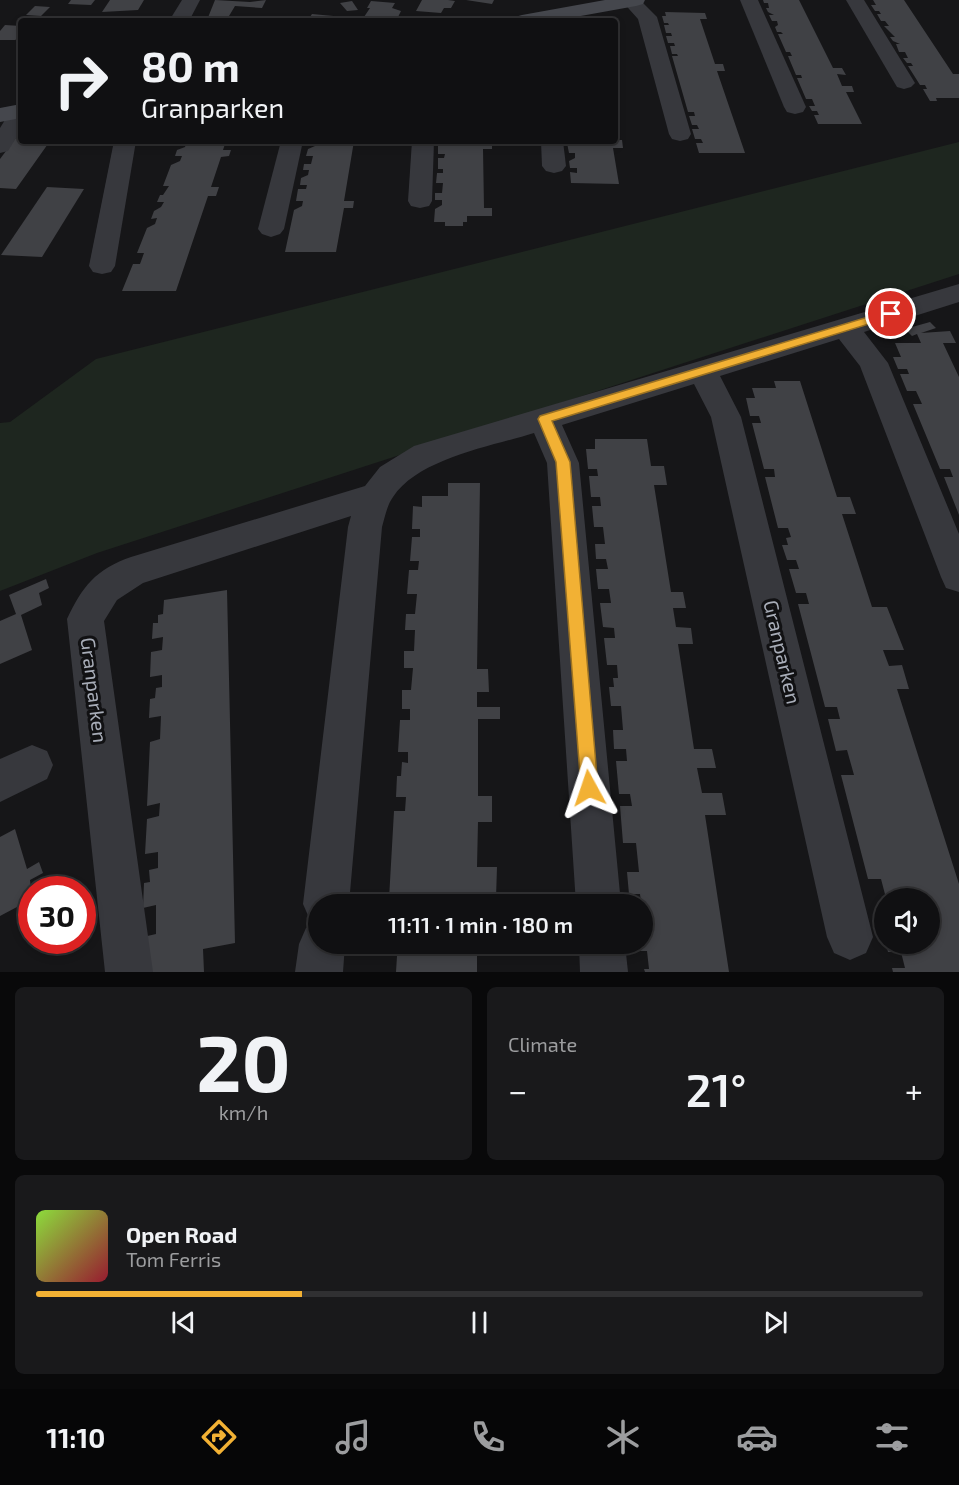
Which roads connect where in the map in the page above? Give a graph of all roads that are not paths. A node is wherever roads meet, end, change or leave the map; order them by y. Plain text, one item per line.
1 (190, 0) edge
2 (748, 0) edge
3 (855, 0) edge
4 (633, 1) edge
5 (181, 18) edge
6 (542, 18) edge
7 (904, 83) dead end
8 (795, 107) dead end
9 (18, 112) edge
10 (0, 114) edge
11 (18, 117) edge
12 (680, 135) dead end
13 (124, 144) edge
14 (291, 144) edge
15 (423, 144) edge
16 (552, 144) edge
17 (0, 146) edge
18 (554, 166) dead end
19 (420, 201) dead end
20 (271, 229) dead end
21 (102, 266) dead end
22 (959, 293) edge
23 (845, 327) junction
24 (702, 371) junction
25 (544, 419) junction
26 (374, 496) junction
27 (959, 577) edge
28 (327, 894) edge
29 (598, 894) edge
30 (850, 937) dead end
31 (321, 954) edge
32 (603, 954) edge
33 (129, 972) edge
34 (319, 972) edge
35 (604, 972) edge

1 - 5 street
2 - 8 street
3 - 7 street
4 - 6 street
4 - 12 street
9 - 10 street
11 - 17 street
13 - 21 street
14 - 20 street
15 - 19 street
16 - 18 street
22 - 23 street
23 - 24 street
23 - 27 street
24 - 25 street
24 - 30 street, Granparken
25 - 26 street
25 - 29 street
26 - 28 street
26 - 33 street, Granparken
31 - 34 street
32 - 35 street

